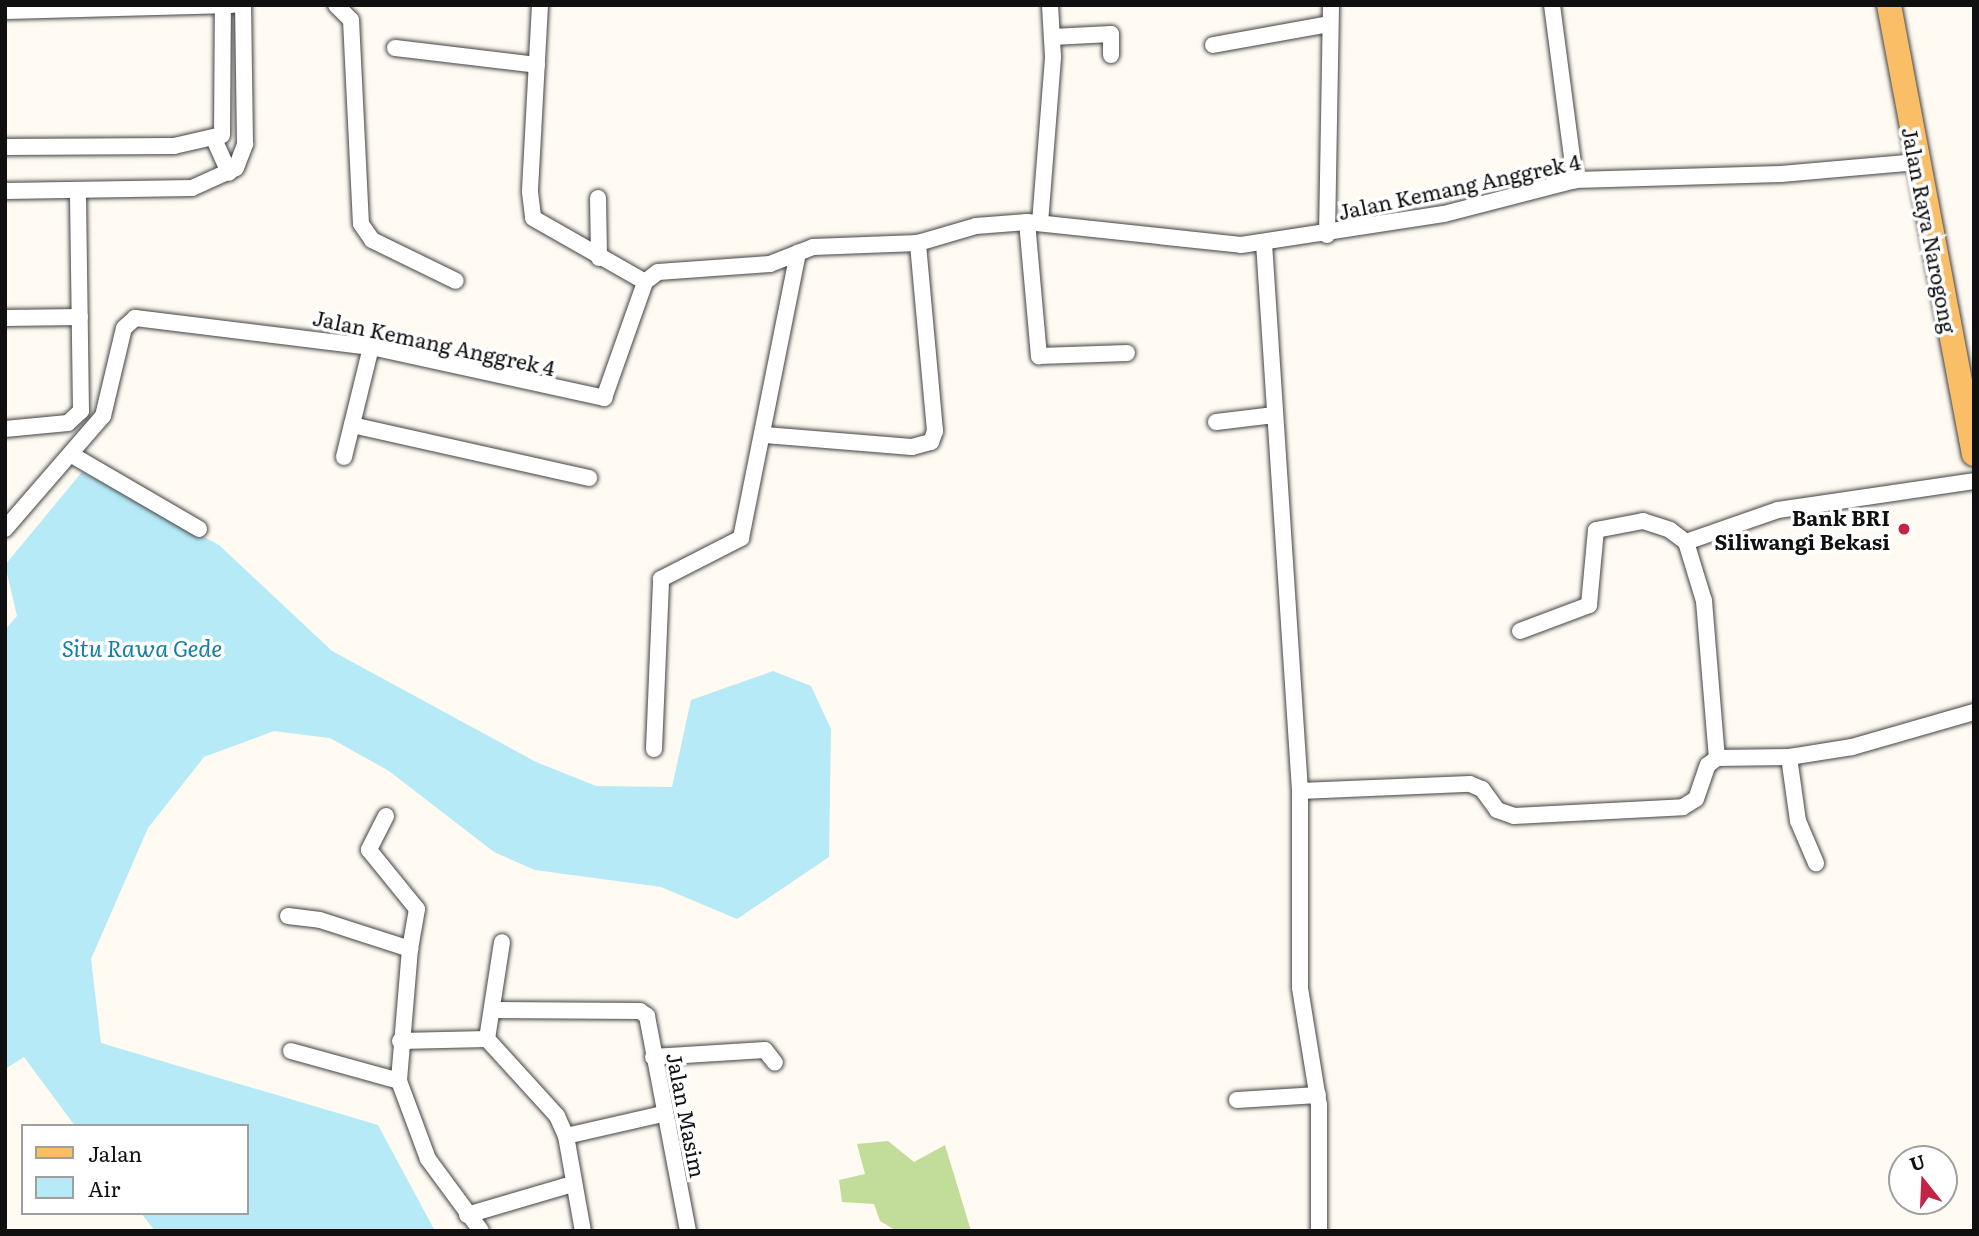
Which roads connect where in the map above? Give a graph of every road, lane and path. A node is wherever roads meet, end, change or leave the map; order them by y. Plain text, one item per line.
1 (223, 5) edge
2 (243, 5) edge
3 (249, 5) edge
4 (336, 5) edge
5 (540, 5) edge
6 (1050, 5) edge
7 (1331, 5) edge
8 (1552, 5) edge
9 (1889, 5) edge
10 (5, 11) edge
11 (1331, 24) junction
12 (1052, 37) junction
13 (1213, 45) dead end
14 (395, 48) dead end
15 (1111, 55) dead end
16 (537, 65) junction
17 (214, 139) junction
18 (5, 147) edge
19 (1917, 162) junction
20 (229, 173) junction
21 (1575, 180) junction
22 (5, 191) edge
23 (78, 193) junction
24 (597, 198) dead end
25 (1033, 222) junction
26 (1327, 235) junction
27 (918, 243) junction
28 (1264, 243) junction
29 (798, 253) junction
30 (599, 258) junction
31 (456, 281) dead end
32 (645, 282) junction
33 (80, 317) junction
34 (5, 318) edge
35 (371, 347) junction
36 (1127, 353) dead end
37 (1275, 415) junction
38 (1216, 422) dead end
39 (352, 425) junction
40 (5, 429) edge
41 (765, 435) junction
42 (1974, 454) edge
43 (72, 456) junction
44 (344, 457) dead end
45 (589, 478) dead end
46 (1974, 481) edge
47 (5, 529) edge
48 (199, 529) dead end
49 (1686, 542) junction
50 (1520, 631) dead end
51 (1974, 712) edge
52 (654, 749) dead end
53 (1789, 757) junction
54 (1717, 758) junction
55 (1300, 792) junction
56 (386, 816) dead end
57 (1816, 863) dead end
58 (288, 916) dead end
59 (502, 942) dead end
60 (410, 949) junction
61 (492, 1010) junction
62 (487, 1039) junction
63 (400, 1041) junction
64 (291, 1051) dead end
65 (653, 1057) junction
66 (775, 1063) dead end
67 (399, 1081) junction
68 (1318, 1095) junction
69 (1237, 1100) dead end
70 (663, 1114) junction
71 (566, 1136) junction
72 (572, 1184) junction
73 (467, 1215) junction
74 (481, 1231) edge
75 (583, 1231) edge
76 (688, 1231) edge
77 (1319, 1231) edge

1 - 2 street
1 - 10 street
1 - 17 street
2 - 3 street
2 - 20 street
4 - 31 street
5 - 16 street
6 - 12 street
7 - 11 street
8 - 21 street
9 - 19 main road, Jalan Raya Narogong
11 - 13 street
11 - 26 street
12 - 15 street
12 - 25 street
14 - 16 street
16 - 30 street
17 - 18 street
17 - 20 street
19 - 21 street, Jalan Kemang Anggrek 4
19 - 42 main road, Jalan Raya Narogong
20 - 23 street
21 - 26 street, Jalan Kemang Anggrek 4
22 - 23 street
23 - 33 street
24 - 30 street
25 - 27 street, Jalan Kemang Anggrek 4
25 - 28 street, Jalan Kemang Anggrek 4
25 - 36 street
26 - 28 street, Jalan Kemang Anggrek 4
27 - 29 street, Jalan Kemang Anggrek 4
27 - 41 street
28 - 37 street
29 - 32 street, Jalan Kemang Anggrek 4
29 - 41 street
30 - 32 street
32 - 35 street, Jalan Kemang Anggrek 4
33 - 34 street
33 - 40 street
35 - 39 street
35 - 43 street, Jalan Kemang Anggrek 4
37 - 38 street
37 - 55 street
39 - 44 street
39 - 45 street
41 - 52 street
43 - 47 street, Jalan Kemang Anggrek 4
43 - 48 street
46 - 49 street
49 - 50 street
49 - 54 street
51 - 53 street
53 - 54 street
53 - 57 street
54 - 55 street
55 - 68 street
56 - 60 street
58 - 60 street
59 - 61 street
60 - 63 street
61 - 62 street
61 - 65 street, Jalan Masim
62 - 63 street
62 - 71 street
63 - 67 street
64 - 67 street
65 - 66 street
65 - 70 street, Jalan Masim
67 - 73 street
68 - 69 street
68 - 77 street
70 - 71 street
70 - 76 street, Jalan Masim
71 - 72 street
72 - 73 street
72 - 75 street
73 - 74 street

